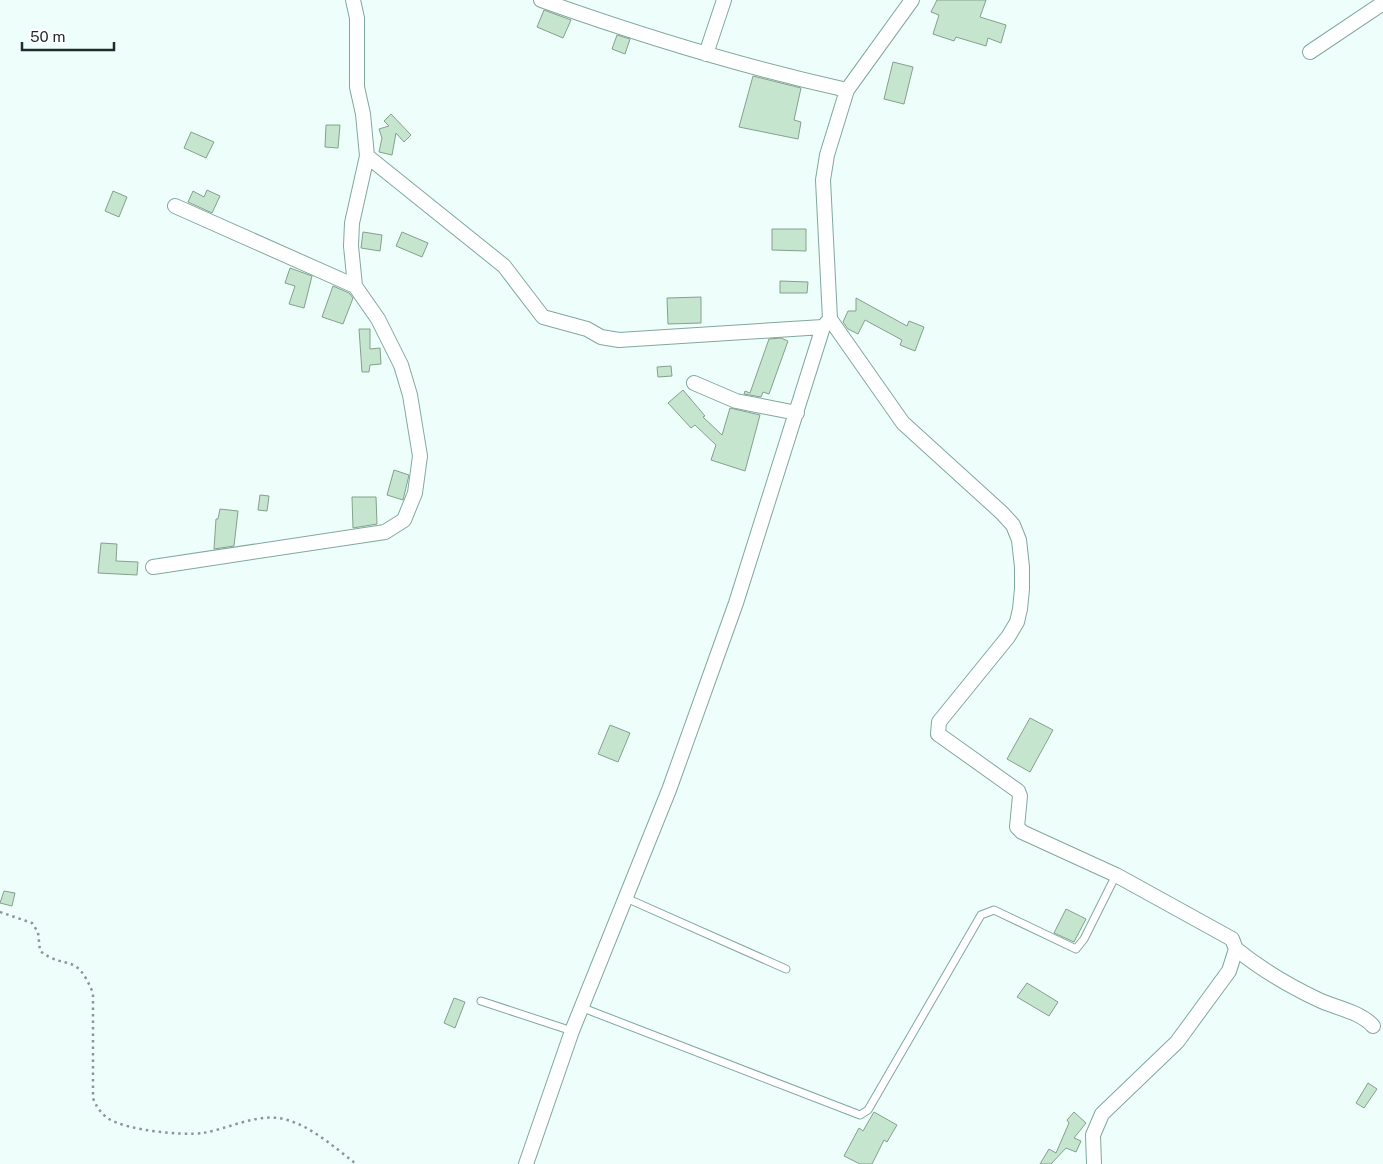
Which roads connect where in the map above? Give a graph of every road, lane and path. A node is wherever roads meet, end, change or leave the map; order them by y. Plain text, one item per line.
1 (353, 0) edge
2 (541, 0) edge
3 (724, 0) edge
4 (912, 0) edge
5 (1383, 3) edge
6 (1310, 52) dead end
7 (706, 54) junction
8 (847, 90) junction
9 (367, 156) junction
10 (175, 206) dead end
11 (355, 286) junction
12 (826, 323) junction
13 (694, 383) dead end
14 (796, 413) junction
15 (153, 567) dead end
16 (1116, 875) junction
17 (626, 898) junction
18 (0, 912) edge
19 (1236, 949) junction
20 (786, 969) dead end
21 (482, 1001) dead end
22 (583, 1008) junction
23 (1373, 1026) dead end
24 (572, 1031) junction
25 (356, 1164) edge
26 (526, 1164) edge
27 (1094, 1164) edge

1 - 9 street
2 - 7 street
3 - 7 street
4 - 8 street
5 - 6 street
7 - 8 street
8 - 12 street
9 - 11 street
9 - 12 street
10 - 11 street
11 - 15 street
12 - 14 street
12 - 16 street
13 - 14 street
14 - 17 street
16 - 19 street
16 - 22 lane
17 - 20 lane
17 - 22 street
18 - 25 path
19 - 23 street
19 - 27 street
21 - 24 lane
22 - 24 street
24 - 26 street

